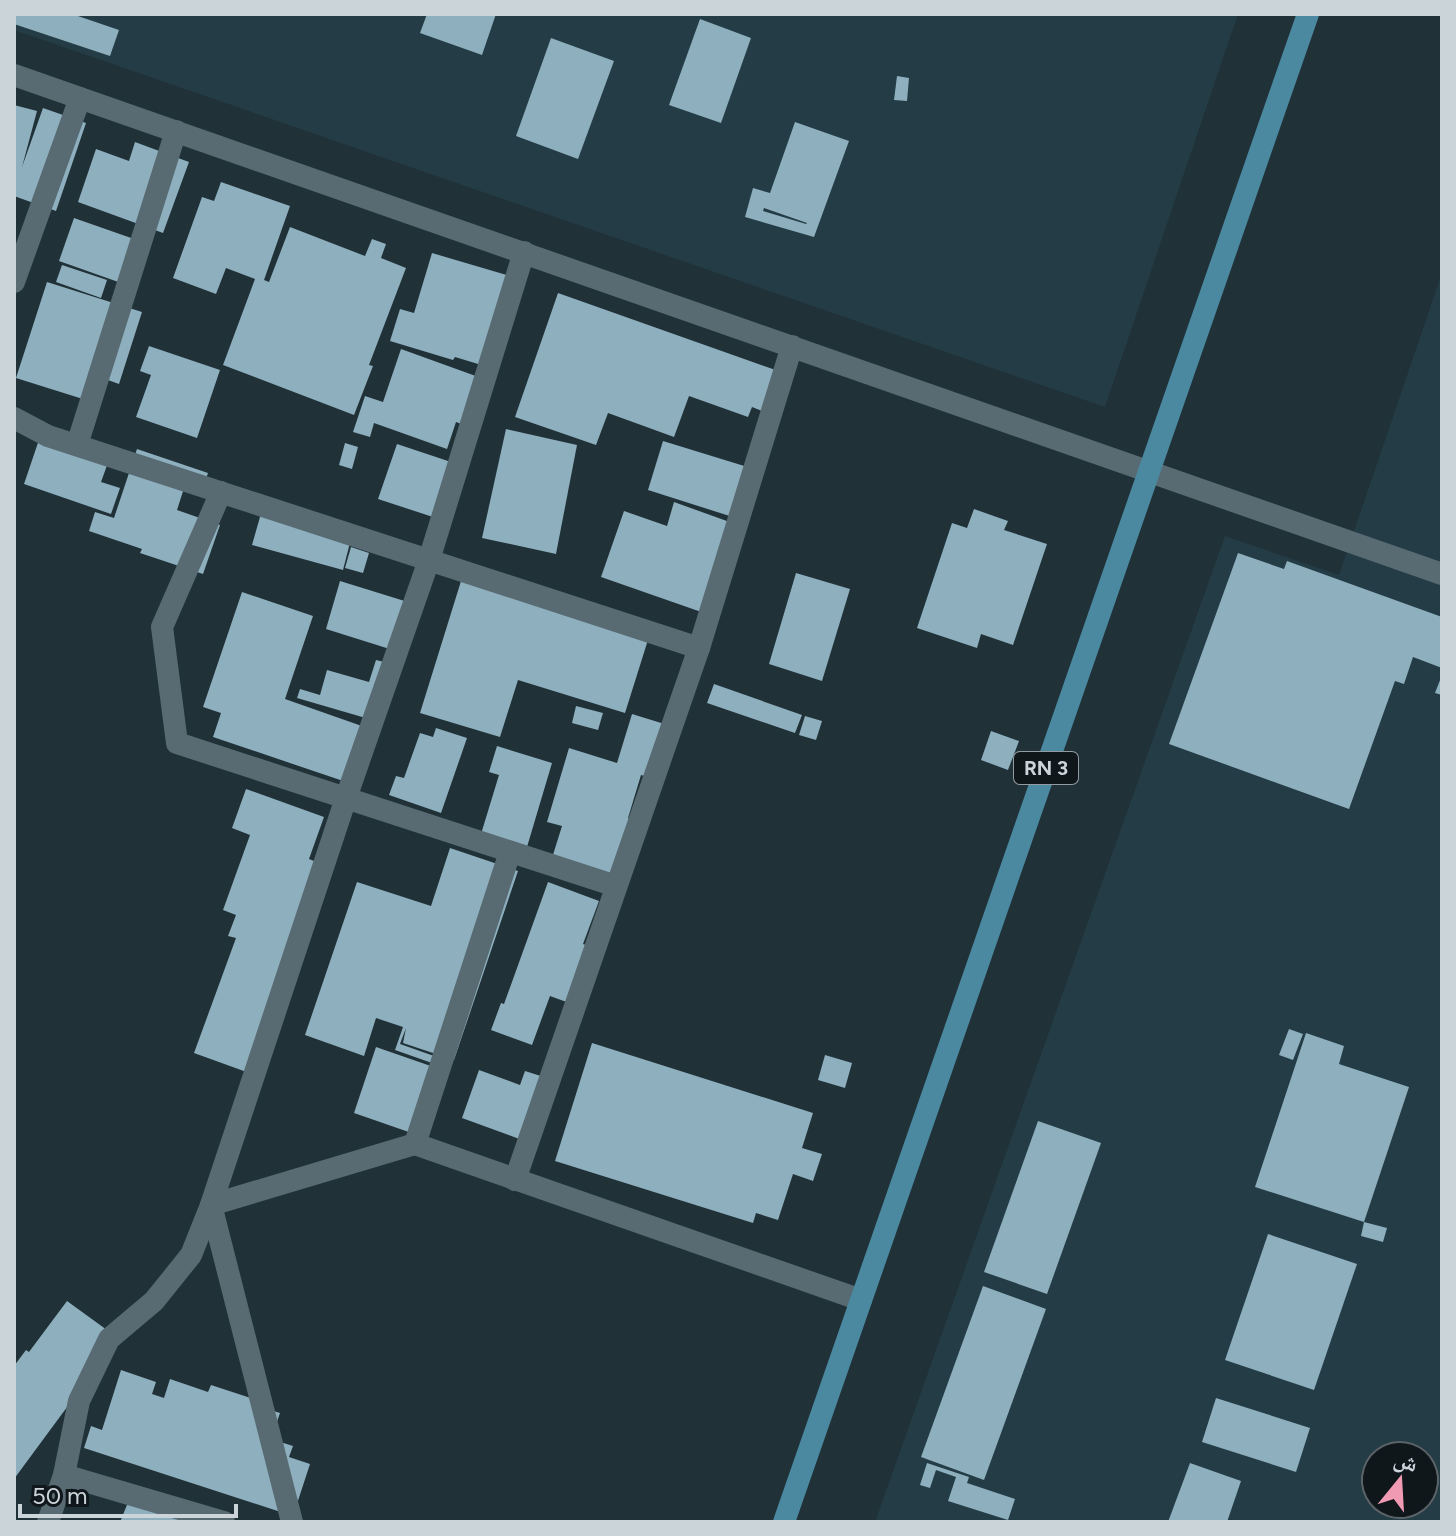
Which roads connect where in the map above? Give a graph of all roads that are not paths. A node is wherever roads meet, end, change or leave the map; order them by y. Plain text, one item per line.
1 (1308, 14) edge
2 (14, 75) edge
3 (80, 98) junction
4 (176, 131) junction
5 (524, 252) junction
6 (14, 282) edge
7 (792, 346) junction
8 (14, 418) edge
9 (77, 445) junction
10 (1150, 470) junction
11 (221, 492) junction
12 (429, 560) junction
13 (1442, 574) edge
14 (699, 648) junction
15 (346, 798) junction
16 (510, 852) junction
17 (616, 886) junction
18 (415, 1144) junction
19 (515, 1180) junction
20 (211, 1205) junction
21 (861, 1300) junction
22 (64, 1475) junction
23 (48, 1522) edge
24 (224, 1522) edge
25 (292, 1522) edge
26 (784, 1522) edge

1 - 10 main road, RN 3
2 - 3 street
3 - 4 street
3 - 6 street
4 - 5 street
4 - 9 street
5 - 7 street
5 - 12 street
7 - 10 street
7 - 14 street
8 - 9 street
9 - 11 street
10 - 13 street
10 - 21 main road, RN 3
11 - 12 street
11 - 15 street
12 - 14 street
12 - 15 street
14 - 17 street
15 - 16 street
15 - 20 street
16 - 17 street
16 - 18 street
17 - 19 street
18 - 19 street
18 - 20 street
19 - 21 street
20 - 22 street
20 - 25 street
21 - 26 main road, RN 3
22 - 23 street
22 - 24 street

